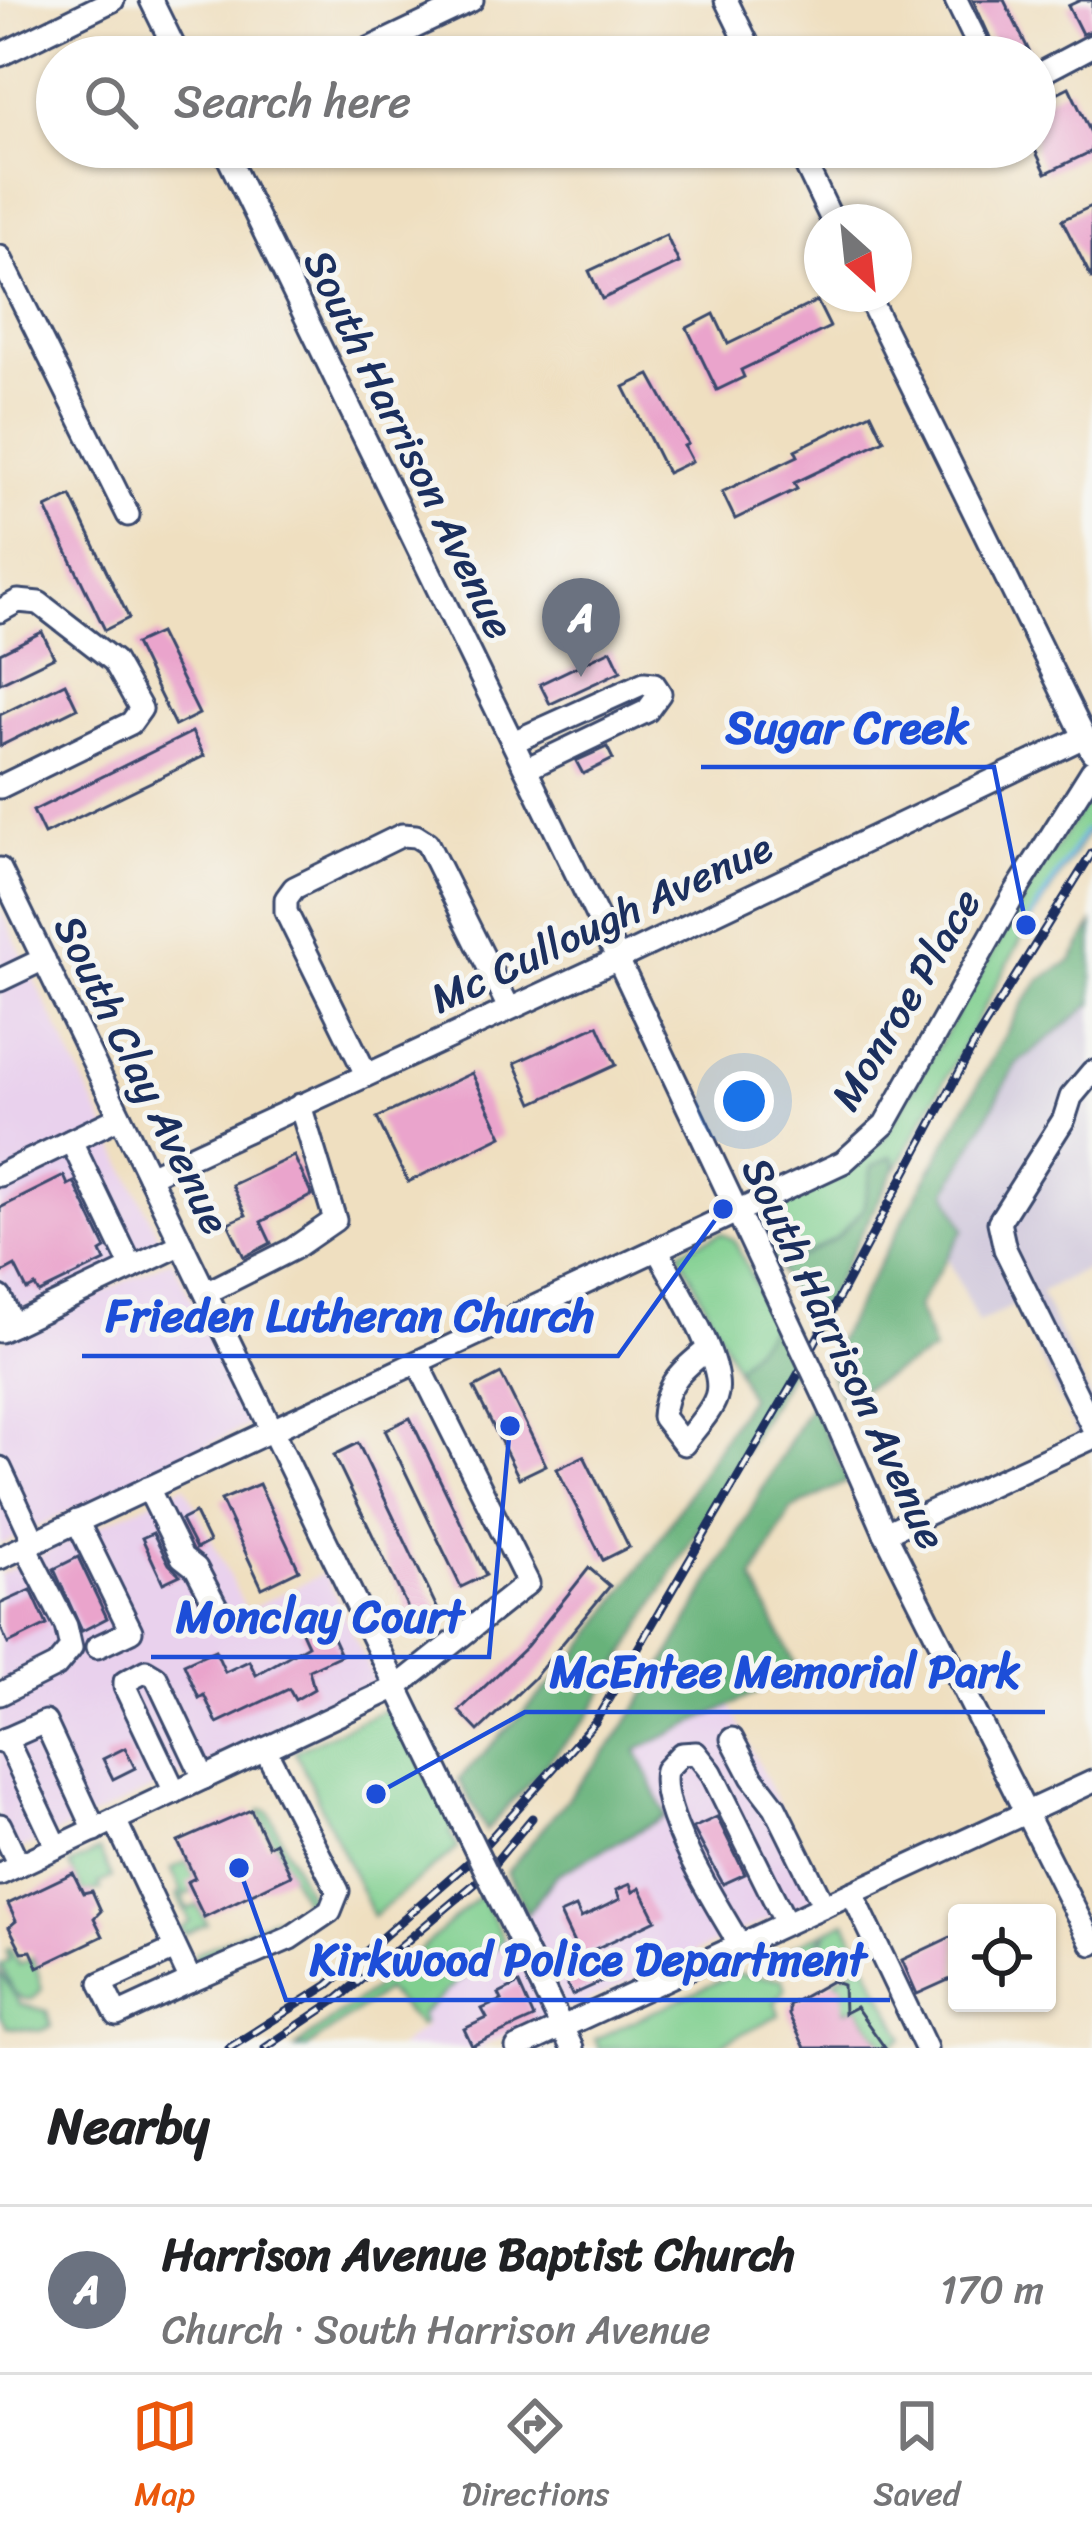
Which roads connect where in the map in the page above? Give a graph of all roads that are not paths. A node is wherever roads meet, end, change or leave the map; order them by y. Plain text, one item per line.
1 (112, 0) edge
2 (151, 0) edge
3 (472, 0) edge
4 (727, 0) edge
5 (956, 0) edge
6 (40, 36) edge
7 (169, 36) edge
8 (396, 36) edge
9 (744, 36) edge
10 (974, 36) edge
11 (36, 38) edge
12 (1092, 46) edge
13 (0, 56) edge
14 (1056, 65) edge
15 (233, 168) edge
16 (807, 168) edge
17 (824, 204) edge
18 (0, 257) edge
19 (876, 312) edge
20 (128, 515) dead end
21 (0, 611) edge
22 (512, 742) junction
23 (1088, 745) edge
24 (526, 769) junction
25 (1092, 771) edge
26 (0, 787) edge
27 (0, 868) edge
28 (44, 959) junction
29 (618, 959) junction
30 (0, 980) edge
31 (509, 1008) junction
32 (1092, 1072) edge
33 (366, 1074) junction
34 (300, 1105) junction
35 (120, 1117) junction
36 (71, 1141) junction
37 (0, 1175) edge
38 (148, 1176) junction
39 (735, 1211) junction
40 (182, 1244) junction
41 (656, 1249) junction
42 (132, 1268) junction
43 (206, 1293) junction
44 (0, 1297) edge
45 (7, 1328) edge
46 (708, 1349) dead end
47 (418, 1363) junction
48 (1092, 1426) edge
49 (273, 1429) junction
50 (1092, 1438) edge
51 (0, 1468) edge
52 (148, 1488) junction
53 (77, 1521) junction
54 (0, 1528) edge
55 (885, 1533) junction
56 (18, 1549) edge
57 (218, 1610) dead end
58 (97, 1647) dead end
59 (397, 1687) junction
60 (0, 1694) edge
61 (732, 1739) dead end
62 (3, 1741) edge
63 (266, 1749) junction
64 (204, 1778) junction
65 (1092, 1782) edge
66 (175, 1792) junction
67 (1027, 1812) junction
68 (0, 1825) edge
69 (105, 1825) junction
70 (57, 1847) junction
71 (10, 1870) edge
72 (852, 1893) junction
73 (824, 1906) junction
74 (786, 1923) junction
75 (1092, 1944) edge
76 (740, 1945) junction
77 (176, 1949) junction
78 (191, 1982) junction
79 (559, 2038) edge
80 (517, 2048) edge
81 (572, 2048) edge
82 (926, 2048) edge

1 - 6 street
2 - 7 street
3 - 8 street
4 - 9 street
5 - 10 street
11 - 13 street
12 - 14 street
15 - 22 street, South Harrison Avenue
16 - 17 street
18 - 20 street
19 - 23 street
21 - 26 street
22 - 24 street, South Harrison Avenue
22 - 24 street
23 - 29 street, Mc Cullough Avenue
24 - 29 street, South Harrison Avenue
25 - 39 street, Monroe Place
27 - 28 street, South Clay Avenue
28 - 30 street
28 - 35 street, South Clay Avenue
29 - 31 street, Mc Cullough Avenue
29 - 39 street, South Harrison Avenue
31 - 33 street, Mc Cullough Avenue
31 - 33 street
32 - 48 street
33 - 34 street, Mc Cullough Avenue
34 - 38 street, Mc Cullough Avenue
34 - 43 street
35 - 36 street
35 - 38 street, South Clay Avenue
36 - 37 street
36 - 42 street
38 - 40 street, South Clay Avenue
39 - 41 street, Monroe Place
39 - 55 street, South Harrison Avenue, bridge
40 - 42 street
40 - 43 street, South Clay Avenue
41 - 46 street
41 - 47 street, Monroe Place
42 - 45 street
43 - 49 street, South Clay Avenue
44 - 45 street
47 - 49 street, Monroe Place
47 - 59 street
49 - 52 street, Monroe Place
49 - 59 street, South Clay Avenue
50 - 55 street
51 - 56 street
52 - 53 street, Monroe Place
52 - 57 street
53 - 56 street, Monroe Place
53 - 58 street
54 - 56 street
55 - 67 street, South Harrison Avenue
56 - 60 street
59 - 63 street
59 - 79 street, South Clay Avenue, bridge
61 - 73 street
62 - 69 street
62 - 70 street
63 - 64 street
63 - 78 street
64 - 66 street
64 - 66 street
65 - 67 street
66 - 69 street
67 - 72 street
67 - 75 street, South Harrison Avenue
68 - 71 street
69 - 70 street
69 - 77 street
70 - 71 street
72 - 73 street
72 - 82 street
73 - 74 street
74 - 76 street
74 - 76 street
76 - 79 street
77 - 78 street
77 - 78 street
79 - 80 street
79 - 81 street, South Clay Avenue

